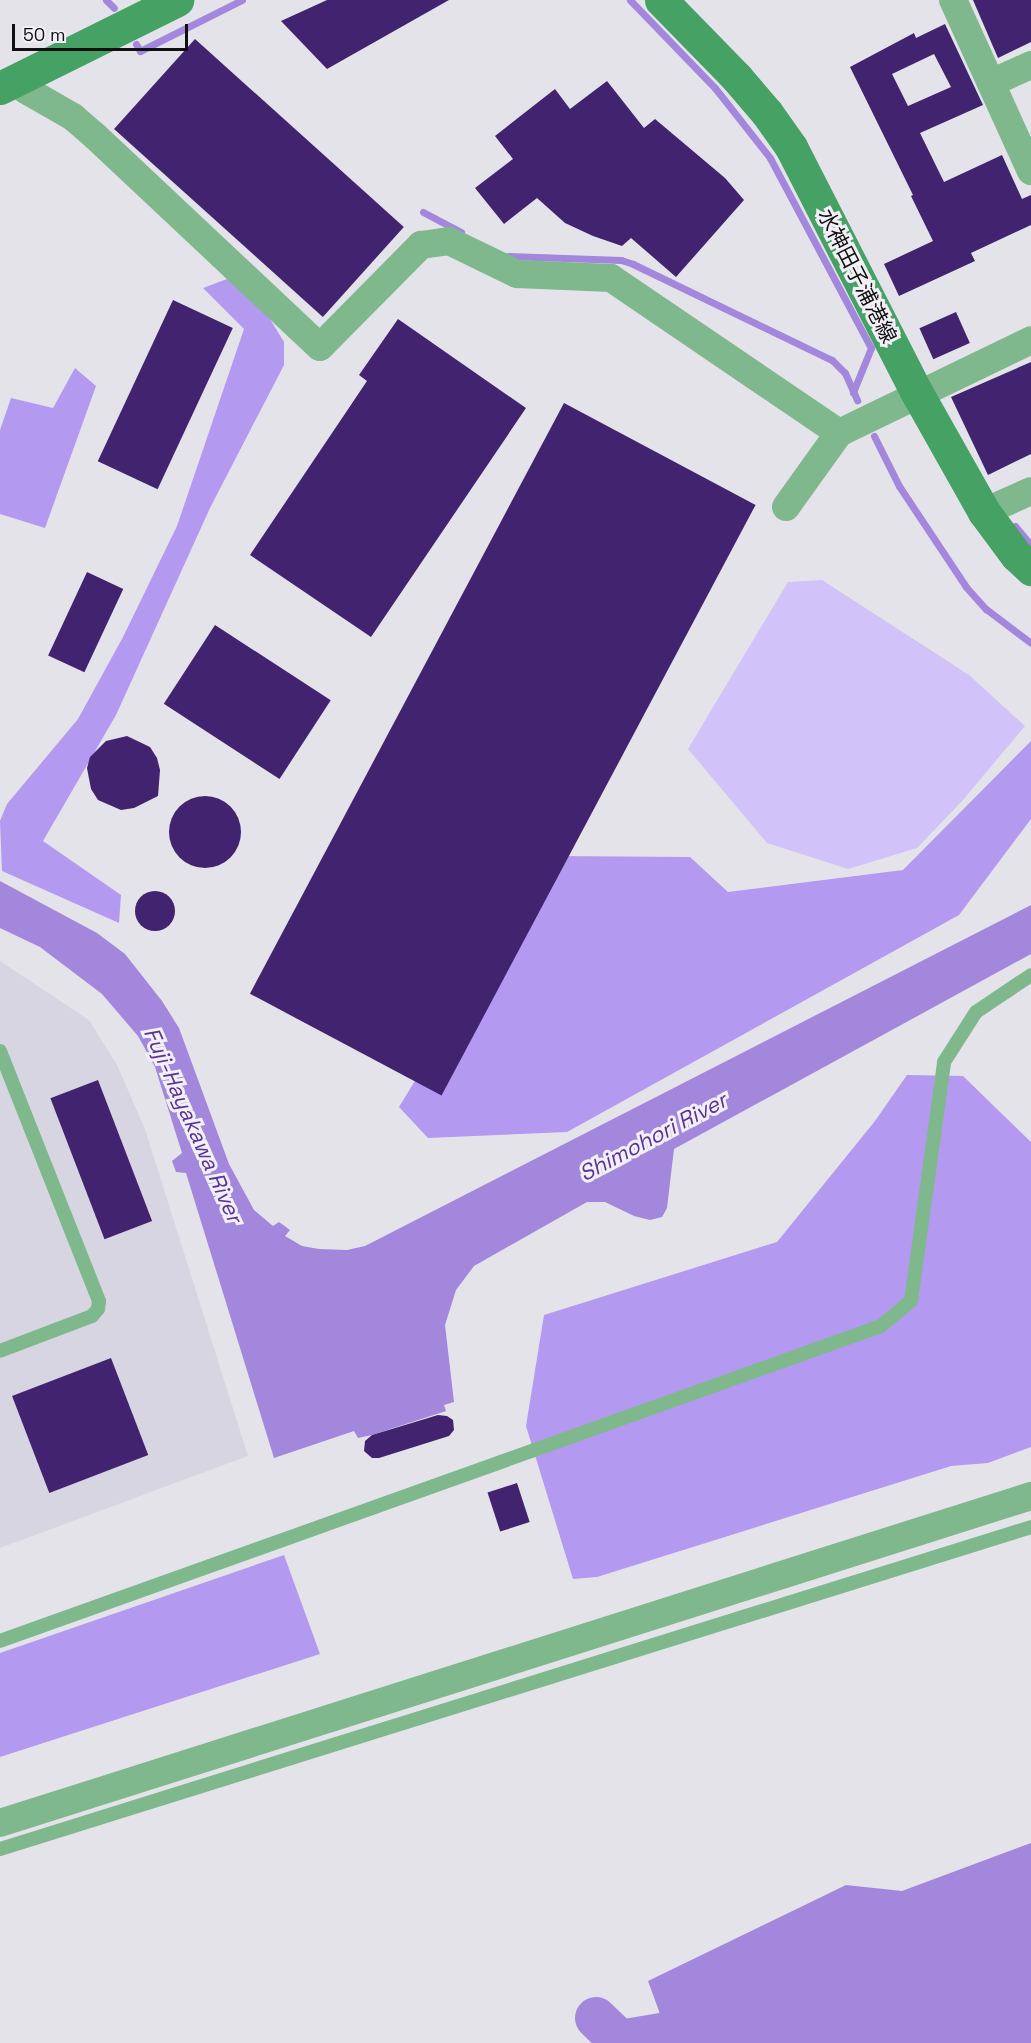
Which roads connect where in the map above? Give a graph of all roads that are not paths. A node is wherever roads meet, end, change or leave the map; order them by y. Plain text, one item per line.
1 (177, 0) edge
2 (661, 0) edge
3 (953, 0) edge
4 (135, 9) edge
5 (1031, 65) edge
6 (991, 83) junction
7 (9, 84) edge
8 (1031, 171) edge
9 (1031, 340) edge
10 (917, 393) junction
11 (839, 433) junction
12 (1031, 491) edge
13 (786, 507) dead end
14 (984, 512) junction
15 (1031, 569) edge
16 (1031, 975) edge
17 (0, 1051) edge
18 (0, 1350) edge
19 (1031, 1496) edge
20 (1031, 1527) edge
21 (0, 1641) edge
22 (0, 1823) edge
23 (0, 1849) edge

1 - 4 main road
2 - 10 main road, 水神田子浦港線
3 - 6 street
4 - 7 main road
5 - 6 street
6 - 8 street
7 - 11 street
9 - 10 street
10 - 11 street
10 - 14 main road, 水神田子浦港線
11 - 13 street
12 - 14 street
14 - 15 main road, 水神田子浦港線
16 - 21 lane
17 - 18 lane
19 - 22 street
20 - 23 lane

